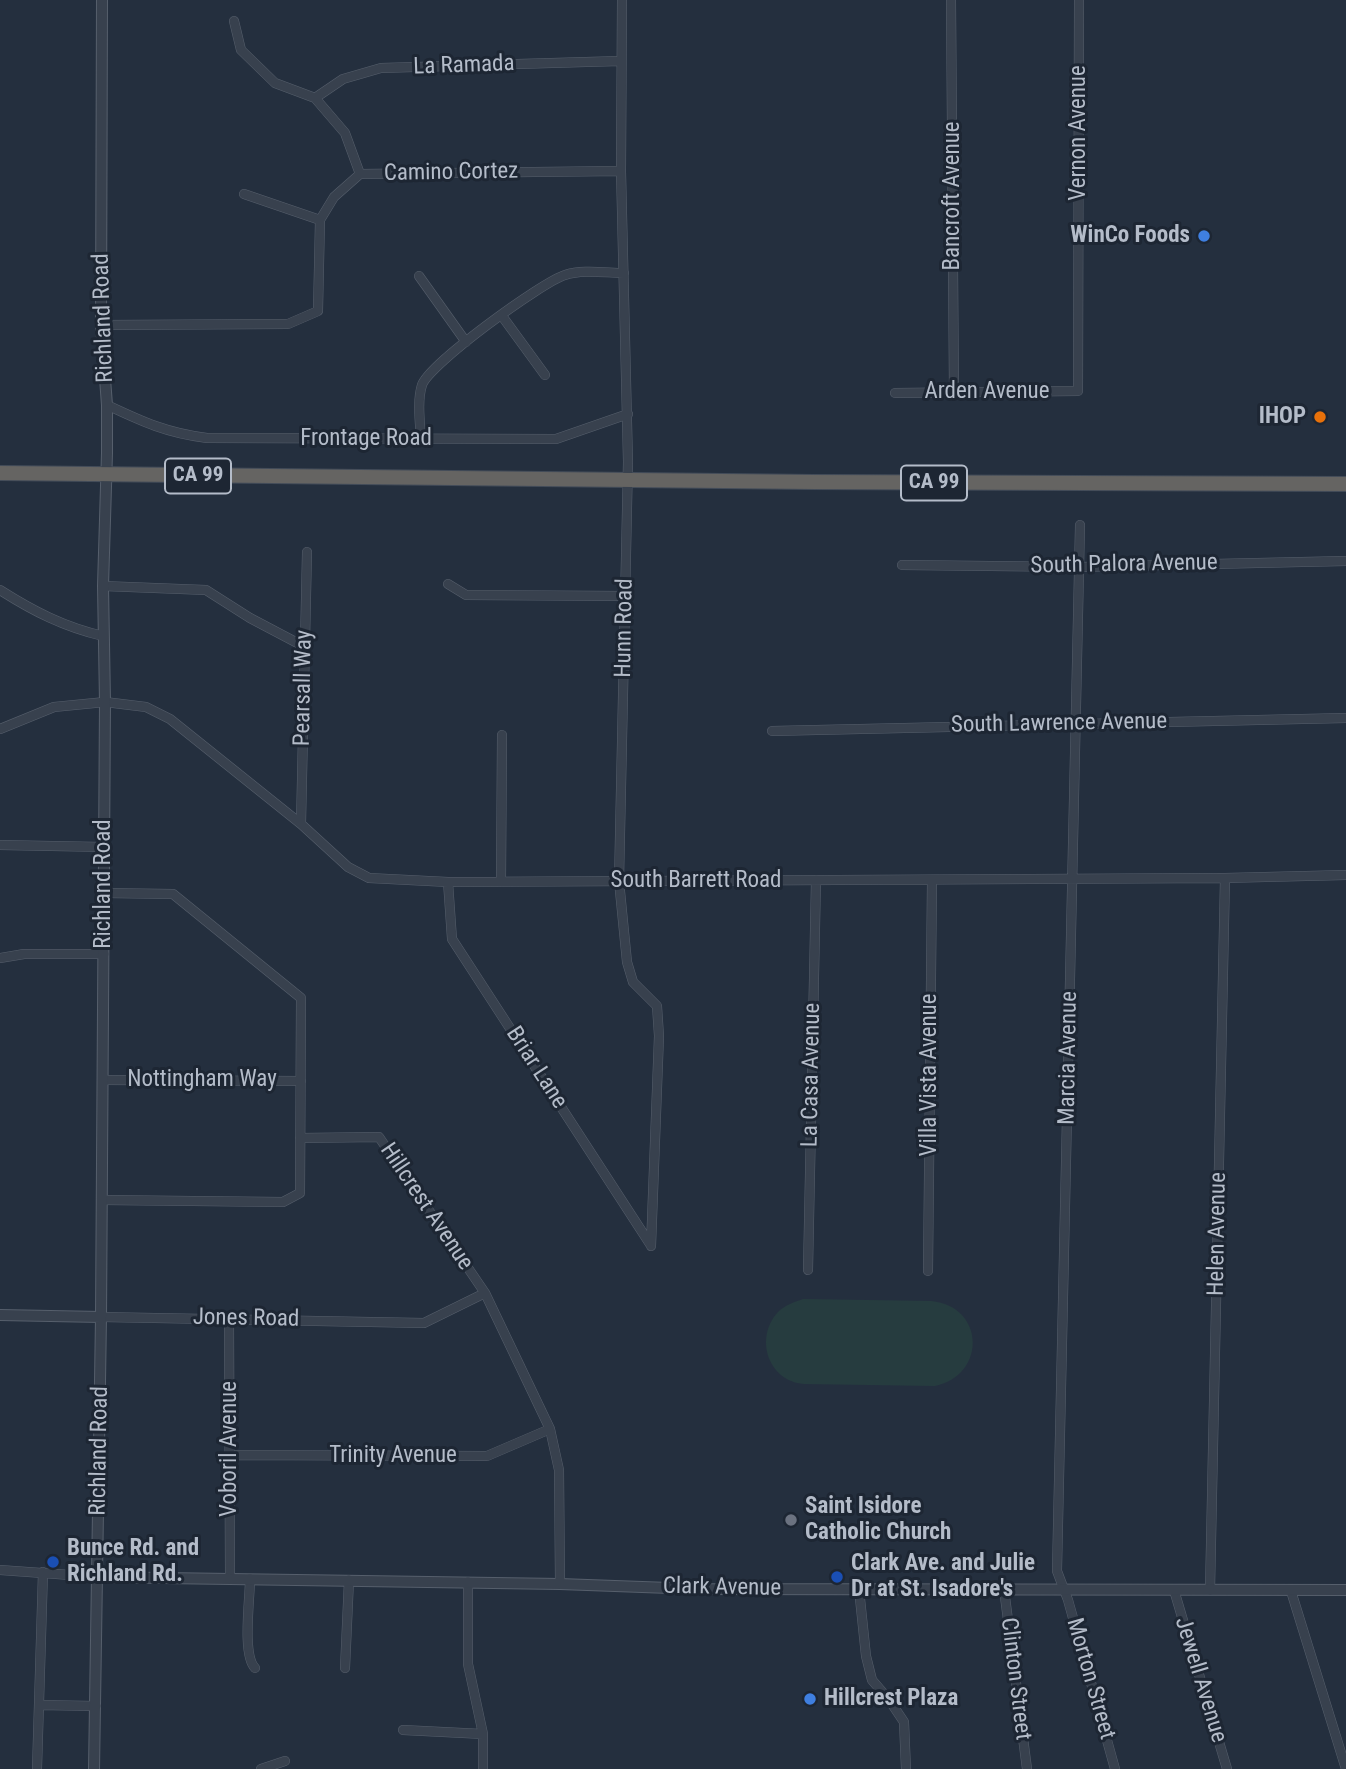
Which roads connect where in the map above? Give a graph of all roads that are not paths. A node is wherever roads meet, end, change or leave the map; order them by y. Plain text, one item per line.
1 (102, 0) edge
2 (622, 0) edge
3 (951, 0) edge
4 (1079, 0) edge
5 (233, 21) dead end
6 (620, 61) junction
7 (315, 98) junction
8 (621, 171) junction
9 (360, 174) junction
10 (244, 194) dead end
11 (320, 220) junction
12 (624, 274) junction
13 (419, 276) dead end
14 (502, 316) junction
15 (101, 325) junction
16 (466, 342) junction
17 (545, 375) dead end
18 (1078, 391) joint
19 (954, 392) junction
20 (895, 393) dead end
21 (107, 405) junction
22 (628, 414) junction
23 (421, 439) junction
24 (0, 473) edge
25 (106, 475) junction
26 (628, 479) junction
27 (1346, 484) edge
28 (1080, 525) dead end
29 (307, 552) dead end
30 (1346, 561) edge
31 (902, 565) dead end
32 (1079, 567) junction
33 (448, 584) dead end
34 (103, 586) junction
35 (0, 590) edge
36 (626, 596) junction
37 (103, 636) junction
38 (305, 647) junction
39 (105, 702) junction
40 (1346, 718) edge
41 (1076, 724) junction
42 (0, 729) edge
43 (772, 731) dead end
44 (502, 735) dead end
45 (301, 824) junction
46 (0, 845) edge
47 (104, 847) junction
48 (1346, 875) edge
49 (1225, 878) junction
50 (1073, 879) junction
51 (816, 880) junction
52 (932, 880) junction
53 (619, 881) junction
54 (448, 882) junction
55 (501, 882) junction
56 (104, 893) junction
57 (104, 954) junction
58 (0, 958) edge
59 (103, 1080) junction
60 (301, 1081) junction
61 (300, 1138) junction
62 (102, 1200) junction
63 (651, 1246) joint
64 (808, 1270) dead end
65 (928, 1271) dead end
66 (485, 1293) junction
67 (0, 1315) edge
68 (101, 1317) junction
69 (229, 1319) junction
70 (550, 1429) junction
71 (229, 1455) junction
72 (0, 1570) edge
73 (43, 1572) junction
74 (98, 1577) junction
75 (230, 1579) junction
76 (250, 1579) junction
77 (349, 1580) junction
78 (468, 1582) junction
79 (560, 1584) junction
80 (859, 1589) junction
81 (1004, 1589) junction
82 (1063, 1590) junction
83 (1174, 1590) junction
84 (1210, 1590) junction
85 (1346, 1590) edge
86 (1291, 1591) junction
87 (255, 1668) dead end
88 (345, 1668) dead end
89 (39, 1705) junction
90 (96, 1706) junction
91 (403, 1731) dead end
92 (482, 1734) junction
93 (285, 1761) dead end
94 (37, 1769) edge
95 (94, 1769) edge
96 (261, 1769) edge
97 (483, 1769) edge
98 (906, 1769) edge
99 (1027, 1769) edge
100 (1115, 1769) edge
101 (1227, 1769) edge
102 (1346, 1769) edge

1 - 15 street, Richland Road
2 - 6 street, Hunn Road
3 - 19 street, Bancroft Avenue
4 - 18 street, Vernon Avenue
5 - 7 street
6 - 7 street, La Ramada
6 - 8 street, Hunn Road
7 - 9 street
8 - 9 street, Camino Cortez
8 - 12 street, Hunn Road
9 - 11 street, Camino Cortez
10 - 11 street
11 - 15 street
12 - 14 street
12 - 22 street, Hunn Road
13 - 16 street
14 - 16 street
14 - 17 street
15 - 21 street, Richland Road
16 - 23 street
18 - 19 street, Arden Avenue
19 - 20 street, Arden Avenue
21 - 23 street, Frontage Road
21 - 25 street, Richland Road
22 - 23 street, Frontage Road
22 - 26 street, Hunn Road
24 - 25 highway, CA 99
25 - 26 highway, CA 99
25 - 34 street, Richland Road
26 - 27 highway, CA 99
26 - 36 street, Hunn Road
28 - 32 street, Marcia Avenue
29 - 38 street, Pearsall Way
30 - 32 street, South Palora Avenue
31 - 32 street, South Palora Avenue
32 - 41 street, Marcia Avenue
33 - 36 street
34 - 37 street, Richland Road
34 - 38 street
35 - 37 street
36 - 53 street, Hunn Road
37 - 39 street, Richland Road
38 - 45 street, Pearsall Way
39 - 42 street, South Barrett Road
39 - 45 street, South Barrett Road
39 - 47 street, Richland Road
40 - 41 street, South Lawrence Avenue
41 - 43 street, South Lawrence Avenue
41 - 50 street, Marcia Avenue
44 - 55 street
45 - 54 street, South Barrett Road
46 - 47 street
47 - 56 street, Richland Road
48 - 49 street, South Barrett Road
49 - 50 street, South Barrett Road
49 - 84 street, Helen Avenue
50 - 52 street, South Barrett Road
50 - 82 street, Marcia Avenue
51 - 52 street, South Barrett Road
51 - 53 street, South Barrett Road
51 - 64 street, La Casa Avenue
52 - 65 street, Villa Vista Avenue
53 - 55 street, South Barrett Road
53 - 63 street, Hunn Road
54 - 55 street, South Barrett Road
54 - 63 street, Briar Lane
56 - 57 street, Richland Road
56 - 60 street
57 - 58 street
57 - 59 street, Richland Road
59 - 60 street, Nottingham Way
59 - 62 street, Richland Road
60 - 61 street
61 - 62 street
61 - 66 street, Hillcrest Avenue
62 - 68 street, Richland Road
66 - 69 street, Jones Road
66 - 70 street, Hillcrest Avenue
67 - 68 street, Jones Road
68 - 69 street, Jones Road
68 - 74 street, Richland Road
69 - 71 street, Voboril Avenue
70 - 71 street, Trinity Avenue
70 - 79 street, Hillcrest Avenue
71 - 75 street, Voboril Avenue
72 - 73 street
73 - 74 street
73 - 89 street
74 - 75 street, Clark Avenue
74 - 90 street, Richland Road
75 - 76 street, Clark Avenue
76 - 77 street, Clark Avenue
76 - 87 street
77 - 78 street, Clark Avenue
77 - 88 street
78 - 79 street, Clark Avenue
78 - 92 street
79 - 80 street, Clark Avenue
80 - 81 street, Clark Avenue
80 - 98 street
81 - 82 street, Clark Avenue
81 - 99 street, Clinton Street
82 - 83 street, Clark Avenue
82 - 100 street, Morton Street
83 - 84 street, Clark Avenue
83 - 101 street, Jewell Avenue
84 - 86 street, Clark Avenue
85 - 86 street, Clark Avenue
86 - 102 street
89 - 90 street
89 - 94 street
90 - 95 street, Richland Road
91 - 92 street
92 - 97 street
93 - 96 street

